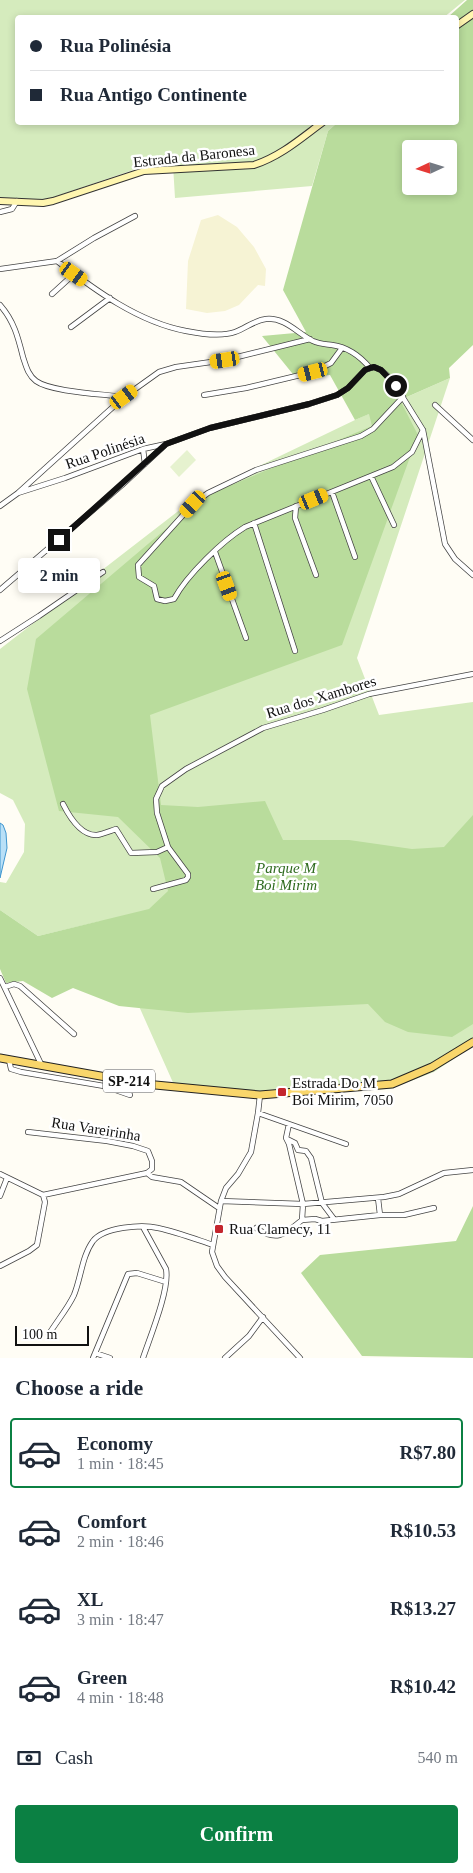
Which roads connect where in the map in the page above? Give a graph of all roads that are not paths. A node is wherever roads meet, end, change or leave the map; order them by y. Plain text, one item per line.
1 (473, 14) edge
2 (459, 24) edge
3 (319, 125) edge
4 (0, 201) edge
5 (17, 201) junction
6 (0, 212) edge
7 (135, 216) dead end
8 (57, 261) junction
9 (0, 269) edge
10 (74, 274) junction
11 (52, 294) dead end
12 (110, 298) junction
13 (0, 305) edge
14 (71, 327) dead end
15 (310, 339) junction
16 (342, 348) junction
17 (370, 368) junction
18 (204, 395) dead end
19 (124, 397) junction
20 (403, 397) junction
21 (435, 405) dead end
22 (423, 430) junction
23 (473, 440) edge
24 (166, 444) junction
25 (143, 449) junction
26 (145, 464) junction
27 (371, 476) junction
28 (332, 492) junction
29 (18, 493) junction
30 (0, 506) edge
31 (296, 506) junction
32 (254, 523) junction
33 (394, 525) dead end
34 (215, 552) junction
35 (355, 557) dead end
36 (103, 572) dead end
37 (316, 575) dead end
38 (473, 576) edge
39 (0, 590) edge
40 (246, 638) dead end
41 (0, 641) edge
42 (295, 651) dead end
43 (473, 674) edge
44 (63, 804) dead end
45 (168, 847) junction
46 (153, 890) dead end
47 (0, 978) edge
48 (5, 987) junction
49 (74, 1034) dead end
50 (473, 1042) edge
51 (0, 1058) edge
52 (9, 1060) junction
53 (42, 1066) junction
54 (130, 1095) dead end
55 (260, 1095) junction
56 (258, 1113) junction
57 (289, 1124) junction
58 (28, 1132) dead end
59 (286, 1138) junction
60 (346, 1144) dead end
61 (473, 1170) edge
62 (147, 1173) junction
63 (0, 1174) edge
64 (7, 1178) junction
65 (43, 1195) junction
66 (0, 1196) edge
67 (378, 1198) junction
68 (221, 1201) junction
69 (322, 1203) junction
70 (303, 1204) junction
71 (220, 1208) junction
72 (434, 1208) dead end
73 (380, 1215) junction
74 (334, 1219) junction
75 (302, 1220) junction
76 (143, 1227) junction
77 (256, 1228) dead end
78 (213, 1245) junction
79 (0, 1266) edge
80 (166, 1282) junction
81 (263, 1317) junction
82 (50, 1334) dead end
83 (94, 1355) edge
84 (110, 1358) edge
85 (143, 1358) edge
86 (225, 1358) edge
87 (300, 1358) edge

1 - 2 main road
3 - 5 main road, Estrada da Baronesa
4 - 5 main road, Estrada da Baronesa
5 - 6 street
7 - 8 street
8 - 9 street
8 - 10 street
10 - 11 street
10 - 12 street
12 - 14 street
12 - 15 street
13 - 19 street
15 - 16 street
15 - 19 street
16 - 17 street
16 - 18 street
17 - 20 street
17 - 24 street, Rua Polinésia
19 - 29 street
20 - 22 street
20 - 34 street
21 - 23 street
22 - 27 street
22 - 38 street
24 - 25 street, Rua Polinésia
24 - 26 street
25 - 26 street
25 - 29 street, Rua Polinésia
26 - 39 street
27 - 28 street
27 - 33 street
28 - 31 street
28 - 35 street
29 - 30 street
31 - 32 street
31 - 37 street
32 - 34 street
32 - 42 street
34 - 40 street
36 - 41 street
43 - 45 street, Rua dos Xambores
44 - 45 street
45 - 46 street, Rua dos Xambores
47 - 48 street
48 - 49 street
48 - 53 street
50 - 55 main road, SP-214
51 - 52 main road, SP-214
52 - 53 main road, SP-214
52 - 54 street
53 - 55 main road, SP-214
55 - 56 street
56 - 57 street
56 - 68 street
57 - 59 street
57 - 60 street
58 - 62 street, Rua Vareirinha
59 - 69 street
59 - 70 street
61 - 67 street
62 - 65 street
62 - 71 street
63 - 64 street
64 - 65 street
64 - 66 street
65 - 79 street
67 - 69 street
67 - 73 street
68 - 70 street
68 - 71 street
69 - 70 street
69 - 74 street
70 - 75 street
71 - 78 street
72 - 73 street
73 - 74 street
74 - 75 street
75 - 77 street
76 - 78 street
76 - 80 street
76 - 82 street
78 - 81 street
80 - 83 street
80 - 85 street
81 - 86 street
81 - 87 street
83 - 84 street

